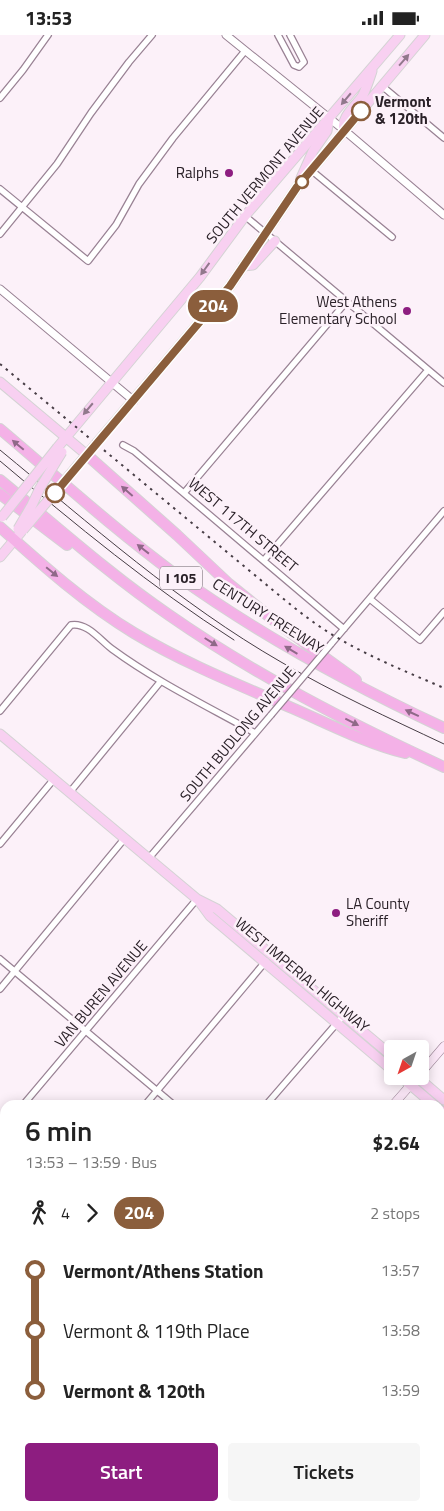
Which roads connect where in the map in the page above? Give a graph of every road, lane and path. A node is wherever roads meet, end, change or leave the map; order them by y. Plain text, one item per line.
1 (48, 35) edge
2 (152, 35) edge
3 (226, 35) edge
4 (278, 35) edge
5 (290, 35) edge
6 (400, 35) edge
7 (425, 35) edge
8 (244, 51) junction
9 (374, 66) junction
10 (382, 86) junction
11 (0, 98) edge
12 (329, 119) junction
13 (344, 130) junction
14 (444, 138) edge
15 (311, 170) junction
16 (297, 187) junction
17 (0, 189) edge
18 (23, 208) junction
19 (444, 215) edge
20 (244, 216) junction
21 (266, 233) junction
22 (0, 234) edge
23 (392, 237) dead end
24 (275, 241) junction
25 (244, 266) junction
26 (0, 289) edge
27 (346, 301) junction
28 (428, 370) junction
29 (0, 382) edge
30 (111, 382) junction
31 (444, 383) edge
32 (134, 401) junction
33 (0, 429) edge
34 (66, 437) junction
35 (123, 445) dead end
36 (60, 450) junction
37 (87, 455) junction
38 (0, 479) edge
39 (184, 493) junction
40 (0, 494) edge
41 (444, 511) edge
42 (1, 517) edge
43 (0, 527) edge
44 (18, 534) junction
45 (0, 557) edge
46 (264, 560) junction
47 (370, 599) junction
48 (444, 612) edge
49 (170, 616) junction
50 (344, 629) junction
51 (161, 681) junction
52 (380, 698) junction
53 (0, 711) edge
54 (444, 727) edge
55 (255, 733) junction
56 (0, 734) edge
57 (425, 758) junction
58 (444, 767) edge
59 (54, 779) junction
60 (70, 792) junction
61 (125, 838) junction
62 (0, 844) edge
63 (149, 858) junction
64 (197, 899) junction
65 (210, 916) junction
66 (259, 944) junction
67 (271, 954) junction
68 (0, 959) edge
69 (265, 962) junction
70 (15, 971) junction
71 (0, 989) edge
72 (344, 1015) junction
73 (337, 1023) junction
74 (86, 1031) junction
75 (444, 1046) edge
76 (384, 1050) edge
77 (384, 1063) edge
78 (429, 1063) edge
79 (410, 1085) joint
80 (428, 1085) edge
81 (157, 1091) junction
82 (444, 1099) edge
83 (27, 1100) edge
84 (149, 1100) edge
85 (168, 1100) edge
86 (270, 1100) edge
87 (397, 1100) edge
88 (428, 1100) edge

1 - 11 street
2 - 18 street
3 - 8 street
4 - 5 street
6 - 9 main road, SOUTH VERMONT AVENUE
10 -> 7 main road
8 - 12 street
8 - 18 street
9 -> 12 main road, SOUTH VERMONT AVENUE
9 - 13 main road
10 - 13 main road
10 - 14 street
12 - 13 street
12 - 16 main road
12 - 20 main road, SOUTH VERMONT AVENUE
13 - 15 main road
13 - 19 street
15 - 16 main road
15 - 23 street
16 - 21 main road
17 - 18 street
18 - 22 street
20 - 21 street
20 -> 30 main road, SOUTH VERMONT AVENUE
21 - 24 street
21 - 25 main road
24 - 25 main road
24 - 27 street
25 - 32 main road
26 - 30 street
27 - 28 street
27 - 39 street
28 - 31 street
28 - 46 street
29 - 34 main road
30 - 32 street
30 -> 34 main road, SOUTH VERMONT AVENUE
32 - 37 main road
52 -> 33 highway, CENTURY FREEWAY / I 105
34 - 36 main road, SOUTH VERMONT AVENUE
34 - 37 main road
35 - 39 street, WEST 117TH STREET
36 - 42 main road, SOUTH VERMONT AVENUE, bridge
36 - 44 main road, bridge
37 - 44 main road, bridge
52 -> 37 highway
38 - 49 highway, I 105
39 - 46 street, WEST 117TH STREET
40 - 49 highway
41 - 47 street, SOUTH BUDLONG AVENUE
43 - 44 highway
44 - 45 main road
44 -> 57 highway
46 - 50 street, WEST 117TH STREET
47 - 48 street
47 - 50 street, SOUTH BUDLONG AVENUE
49 -> 57 highway, I 105
50 - 55 street, SOUTH BUDLONG AVENUE, bridge
51 - 53 street
51 - 55 street
51 - 60 street
54 -> 52 highway, CENTURY FREEWAY / I 105
55 - 63 street, SOUTH BUDLONG AVENUE
56 - 59 main road, WEST IMPERIAL HIGHWAY
57 - 58 highway, I 105
59 - 60 main road, WEST IMPERIAL HIGHWAY
59 - 62 street
60 - 61 main road, WEST IMPERIAL HIGHWAY
61 - 63 main road, WEST IMPERIAL HIGHWAY
61 - 70 street
63 - 64 main road, WEST IMPERIAL HIGHWAY
64 - 65 main road, WEST IMPERIAL HIGHWAY
64 - 66 main road, WEST IMPERIAL HIGHWAY
64 - 74 street, VAN BUREN AVENUE
65 - 66 main road
65 - 69 main road, WEST IMPERIAL HIGHWAY
66 - 67 main road, WEST IMPERIAL HIGHWAY
67 - 69 street
67 - 72 main road, WEST IMPERIAL HIGHWAY
68 - 70 street
69 - 73 main road, WEST IMPERIAL HIGHWAY
69 - 81 street
70 - 71 street
70 - 74 street
72 - 73 street
72 - 76 main road, WEST IMPERIAL HIGHWAY
73 - 77 main road, WEST IMPERIAL HIGHWAY
73 - 86 street
74 - 81 street
74 - 83 street, VAN BUREN AVENUE
75 - 78 main road
79 - 87 main road
79 - 88 main road
80 - 82 main road
81 - 84 street
81 - 85 street

